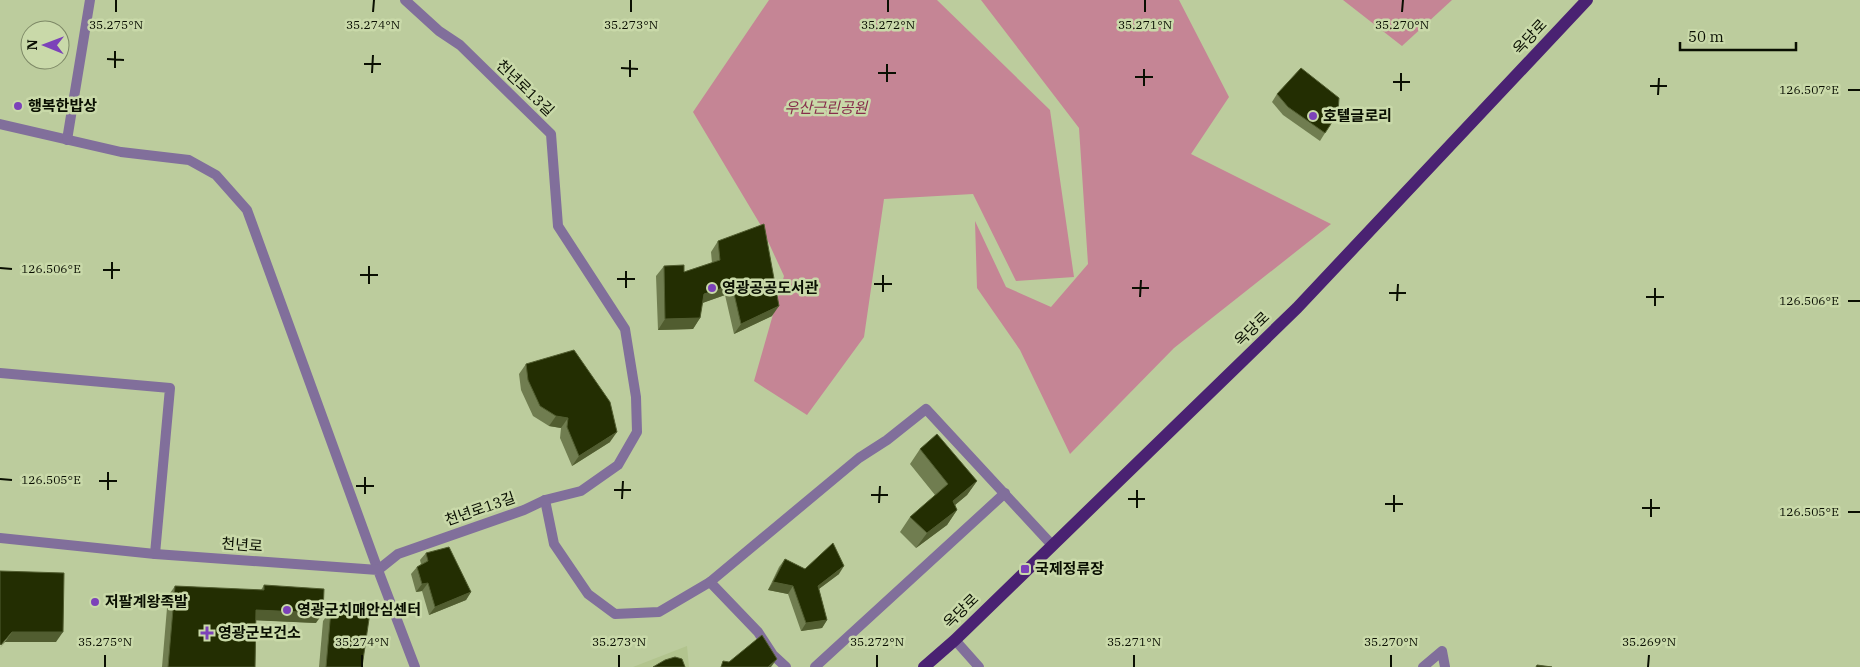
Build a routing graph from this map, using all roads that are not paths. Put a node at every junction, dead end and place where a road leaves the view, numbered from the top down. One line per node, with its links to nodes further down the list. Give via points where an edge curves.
1 (90, 0): 5 (street)
2 (405, 0): 8 (street, 천년로13길, via 460,45 551,134 558,226 625,329 636,397 637,432 618,465 600,479 581,491)
3 (1587, 0): 10 (main road, 옥당로, via 1297,308)
4 (0, 124): 5 (street)
5 (67, 140): 12 (street, via 121,152 189,160 216,175 247,210)
6 (0, 373): 11 (street, via 170,388)
7 (1005, 493): 10 (street); 13 (street, via 926,408 859,458); 17 (street)
8 (545, 500): 12 (street, 천년로13길, via 398,554); 13 (street, via 554,544 588,594 615,614 659,612)
9 (0, 538): 11 (street, 천년로)
10 (1052, 545): 14 (main road, 옥당로)
11 (155, 554): 12 (street, 천년로)
12 (378, 570): 15 (street)
13 (710, 582): 16 (street)
14 (955, 640): 18 (main road, 옥당로); 19 (street)
15 (416, 667)
16 (786, 667)
17 (815, 667)
18 (924, 667)
19 (979, 667)
20 (1423, 667): 21 (street, via 1442,651)
21 (1445, 667)

